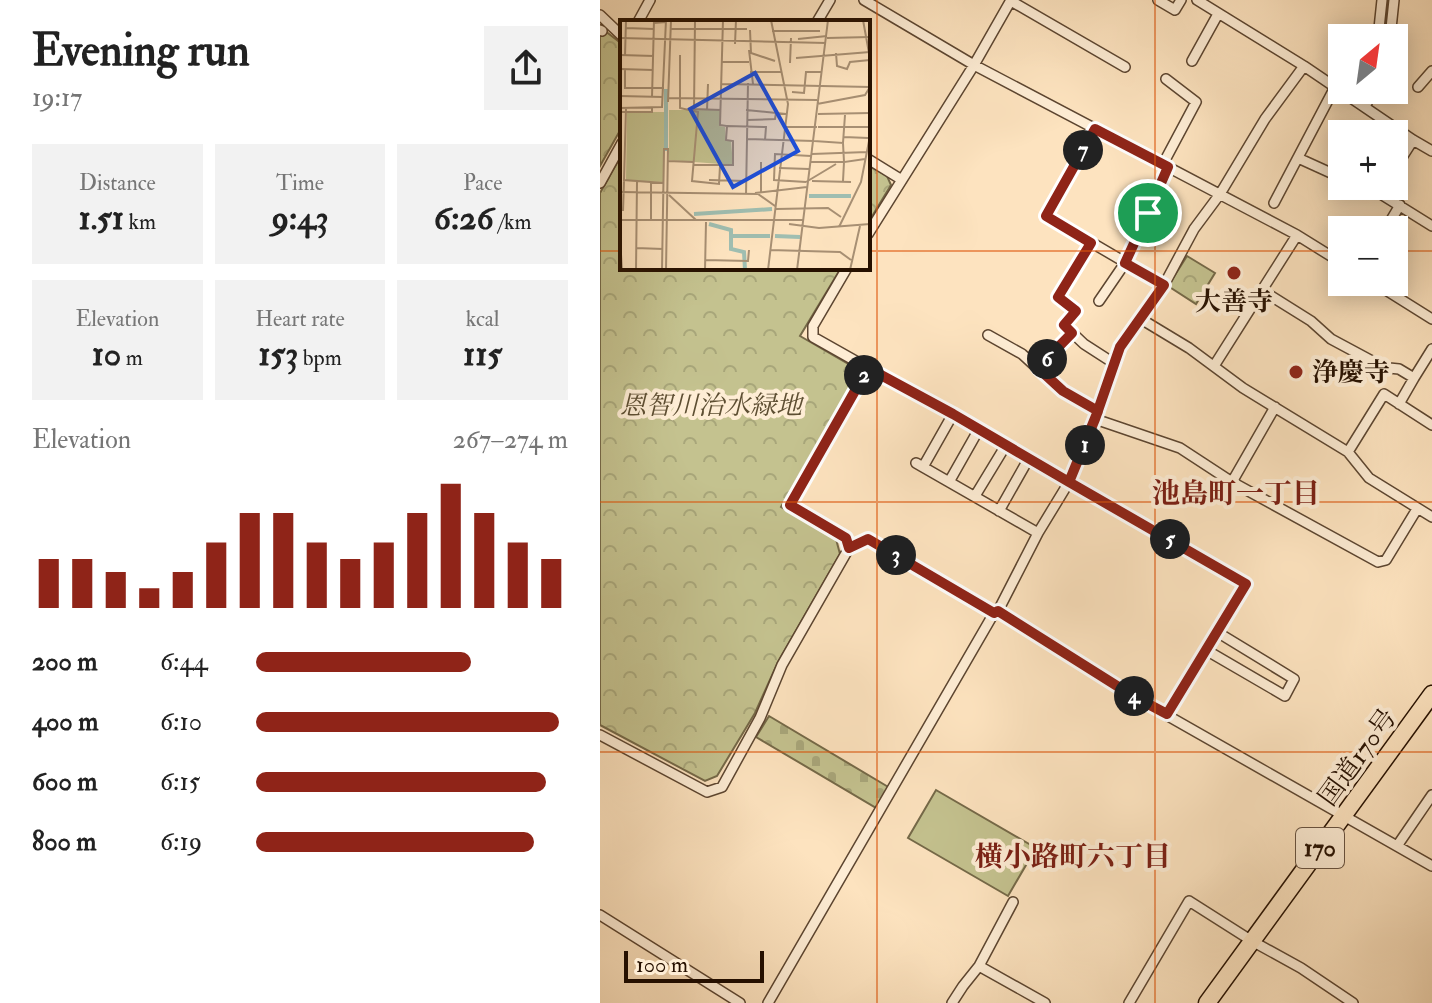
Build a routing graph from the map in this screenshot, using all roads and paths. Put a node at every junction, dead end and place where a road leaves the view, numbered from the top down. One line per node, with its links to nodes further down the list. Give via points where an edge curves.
1 (650, 0): 12 (street)
2 (830, 0): 13 (street)
3 (864, 0): 18 (street)
4 (1158, 0): 5 (street, via 1175,10)
5 (1181, 0)
6 (1197, 0): 10 (street)
7 (1382, 0): 14 (street)
8 (1394, 0): 15 (street)
9 (1011, 1): 18 (street); 20 (street)
10 (1218, 14): 17 (street); 19 (street)
11 (600, 15): 16 (street)
12 (639, 20)
13 (818, 20)
14 (1379, 24)
15 (1391, 24)
16 (620, 34)
17 (1192, 61)
18 (974, 65): 27 (street); 36 (street)
19 (1304, 66): 23 (street); 38 (street)
20 (1125, 67)
21 (1432, 71): 24 (street)
22 (1166, 79): 34 (street, via 1196,102)
23 (1328, 82)
24 (1418, 87)
25 (1328, 100): 32 (street)
26 (1362, 104): 28 (street)
27 (1095, 129): 34 (street); 46 (street, via 1046,216)
28 (1413, 140): 30 (street); 31 (street)
29 (620, 147): 37 (street)
30 (1408, 148)
31 (1432, 151)
32 (1298, 158): 35 (street); 40 (street)
33 (870, 160): 36 (street)
34 (1166, 166): 38 (street); 48 (street)
35 (1328, 172)
36 (902, 180): 44 (street)
37 (600, 183)
38 (1220, 194): 45 (street); 50 (street)
39 (1394, 200): 41 (street)
40 (1274, 203)
41 (1400, 205): 42 (street); 43 (street)
42 (1393, 216)
43 (1432, 226)
44 (870, 231)
45 (1297, 235): 47 (street); 51 (street)
46 (1091, 243): 48 (street); 56 (street, via 1058,297 1076,311 1064,325)
47 (1328, 254)
48 (1125, 263): 50 (street); 53 (street)
49 (846, 270): 61 (street, via 813,326 813,337)
50 (1164, 285): 54 (street)
51 (1263, 291): 60 (street); 63 (street, via 1331,339)
52 (1395, 296): 55 (street)
53 (1099, 301)
54 (1141, 319): 59 (street, via 1120,347); 60 (street)
55 (1432, 319)
56 (1072, 333): 59 (street); 62 (street)
57 (988, 335): 62 (street)
58 (1432, 349): 63 (street)
59 (1115, 364): 67 (street)
60 (1214, 366): 65 (street)
61 (868, 368): 66 (street); 81 (street, via 790,505 846,538)
62 (1038, 368): 67 (street)
63 (1414, 378): 64 (street)
64 (1399, 404): 68 (street); 71 (street, via 1384,394)
65 (1275, 407): 71 (street); 75 (street)
66 (953, 414): 69 (street); 73 (street, via 920,465)
67 (1097, 415): 74 (street); 75 (street, via 1180,448)
68 (1432, 425)
69 (979, 429): 70 (street); 73 (street)
70 (1006, 445): 72 (street); 76 (street)
71 (1348, 452): 77 (street, via 1369,478)
72 (1029, 458): 74 (street); 78 (street)
73 (949, 482): 76 (street)
74 (1069, 482): 80 (street); 83 (street, via 1246,584)
75 (1232, 482): 77 (street, via 1378,562 1386,560)
76 (975, 496): 78 (street)
77 (1417, 509): 79 (street)
78 (999, 511): 80 (street)
79 (1432, 517)
80 (1038, 533): 82 (street)
81 (849, 548): 82 (street, via 868,539); 87 (street, via 782,665 722,787 707,792)
82 (996, 612): 86 (street); 97 (street)
83 (1217, 632): 84 (street); 84 (street, via 1294,679 1285,696)
84 (1206, 650): 86 (street)
85 (1432, 694): 89 (highway, 国道170号 / 170)
86 (1167, 714): 89 (street)
87 (600, 735)
88 (1432, 795): 90 (street)
89 (1344, 816): 90 (street); 94 (highway, 国道170号 / 170)
90 (1397, 846): 91 (street)
91 (1432, 866)
92 (1013, 902): 95 (street)
93 (600, 915): 96 (street)
94 (1252, 941): 100 (street, via 1189,901); 101 (highway, 国道170号 / 170); 102 (street)
95 (979, 966): 98 (street); 99 (street)
96 (740, 1003)
97 (768, 1003)
98 (952, 1003)
99 (1045, 1003)
100 (1129, 1003)
101 (1207, 1003)
102 (1353, 1003)

